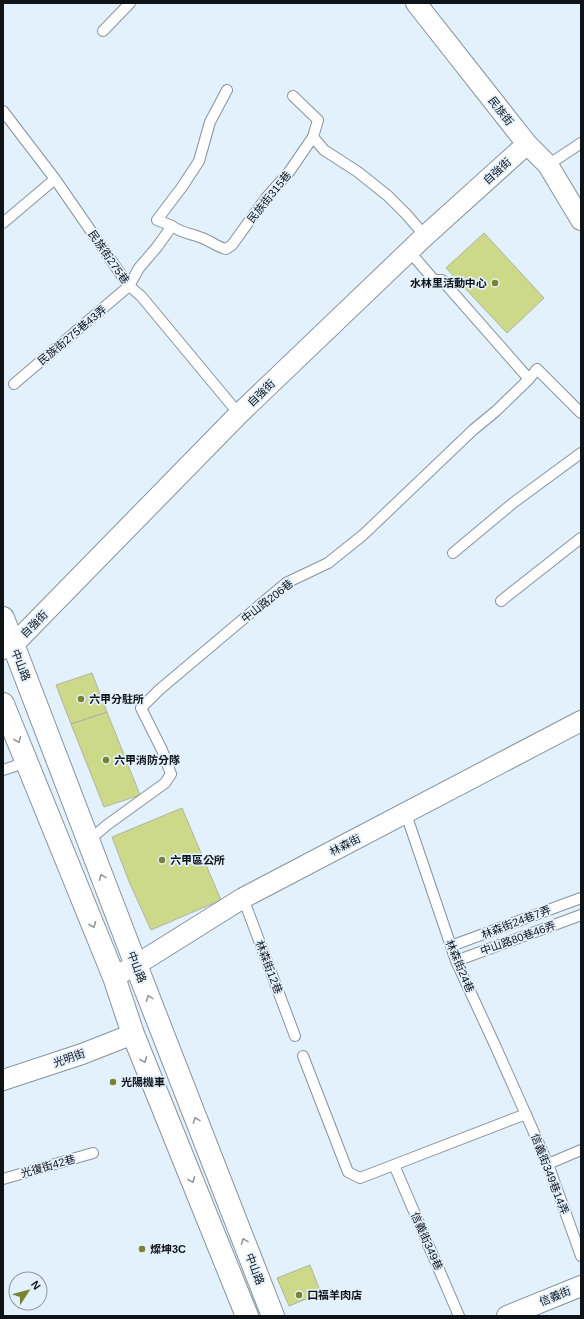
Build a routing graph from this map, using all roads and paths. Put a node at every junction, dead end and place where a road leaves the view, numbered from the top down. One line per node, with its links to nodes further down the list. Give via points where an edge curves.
1 (130, 3): 3 (lane)
2 (416, 3): 8 (street, 民族街)
3 (103, 31)
4 (227, 90): 14 (lane, 民族街315巷, via 210,122 199,161 157,220)
5 (293, 96): 7 (lane, 民族街315巷, via 318,120)
6 (3, 111): 11 (lane, 民族街275巷)
7 (314, 137): 14 (lane, 民族街315巷, via 232,245 226,249 204,238 180,232); 15 (lane, via 324,150 388,196)
8 (527, 144): 10 (street, 民族街); 15 (street, 自強街)
9 (581, 144): 10 (lane)
10 (548, 164): 12 (street, 民族街)
11 (55, 179): 13 (lane); 17 (lane, 民族街275巷)
12 (581, 220)
13 (3, 223)
14 (172, 226): 17 (lane, via 139,268)
15 (425, 236): 16 (street, 自強街)
16 (409, 251): 18 (lane, via 434,280 442,280); 21 (street, 自強街)
17 (129, 286): 19 (lane, 民族街275巷43弄); 21 (lane, 民族街275巷, via 141,296)
18 (529, 379): 20 (lane, via 537,369); 33 (lane, 中山路206巷, via 363,536 328,563 286,583 141,708 171,774 164,783)
19 (14, 384)
20 (581, 413)
21 (239, 414): 27 (street, 自強街)
22 (581, 453): 24 (lane, via 513,503)
23 (581, 538): 25 (lane)
24 (453, 553)
25 (501, 601)
26 (3, 618): 27 (main road, 中山路)
27 (8, 646): 33 (main road, 中山路)
28 (3, 704): 30 (main road, one-way to 30)
29 (581, 721): 32 (street, 林森街)
30 (27, 762): 31 (lane); 40 (main road, one-way to 40)
31 (3, 770)
32 (406, 814): 34 (street, 林森街); 37 (lane, 林森街24巷)
33 (88, 842): 39 (main road, 中山路, one-way to 33)
34 (243, 898): 39 (street, 林森街); 42 (lane, 林森街12巷)
35 (581, 898): 37 (lane, 林森街24巷7弄)
36 (581, 915): 38 (lane, 中山路80巷46弄)
37 (451, 946): 38 (lane, 林森街24巷)
38 (456, 961): 45 (lane, 林森街24巷)
39 (136, 965): 40 (street, 林森街); 54 (main road, 中山路, one-way to 39)
40 (114, 977): 41 (main road)
41 (133, 1034): 44 (street, 光明街); 53 (main road, one-way to 53)
42 (295, 1036)
43 (303, 1056): 49 (lane, via 348,1172 360,1178)
44 (3, 1080)
45 (526, 1114): 48 (lane, 信義街349巷14弄); 49 (lane)
46 (581, 1150): 48 (lane)
47 (93, 1153): 50 (lane, 光復街42巷)
48 (548, 1164): 51 (lane, 信義街349巷14弄)
49 (394, 1166): 55 (lane, 信義街349巷)
50 (3, 1179)
51 (581, 1256)
52 (581, 1286): 56 (street, 信義街)
53 (247, 1316)
54 (273, 1316)
55 (460, 1316)
56 (506, 1316)

